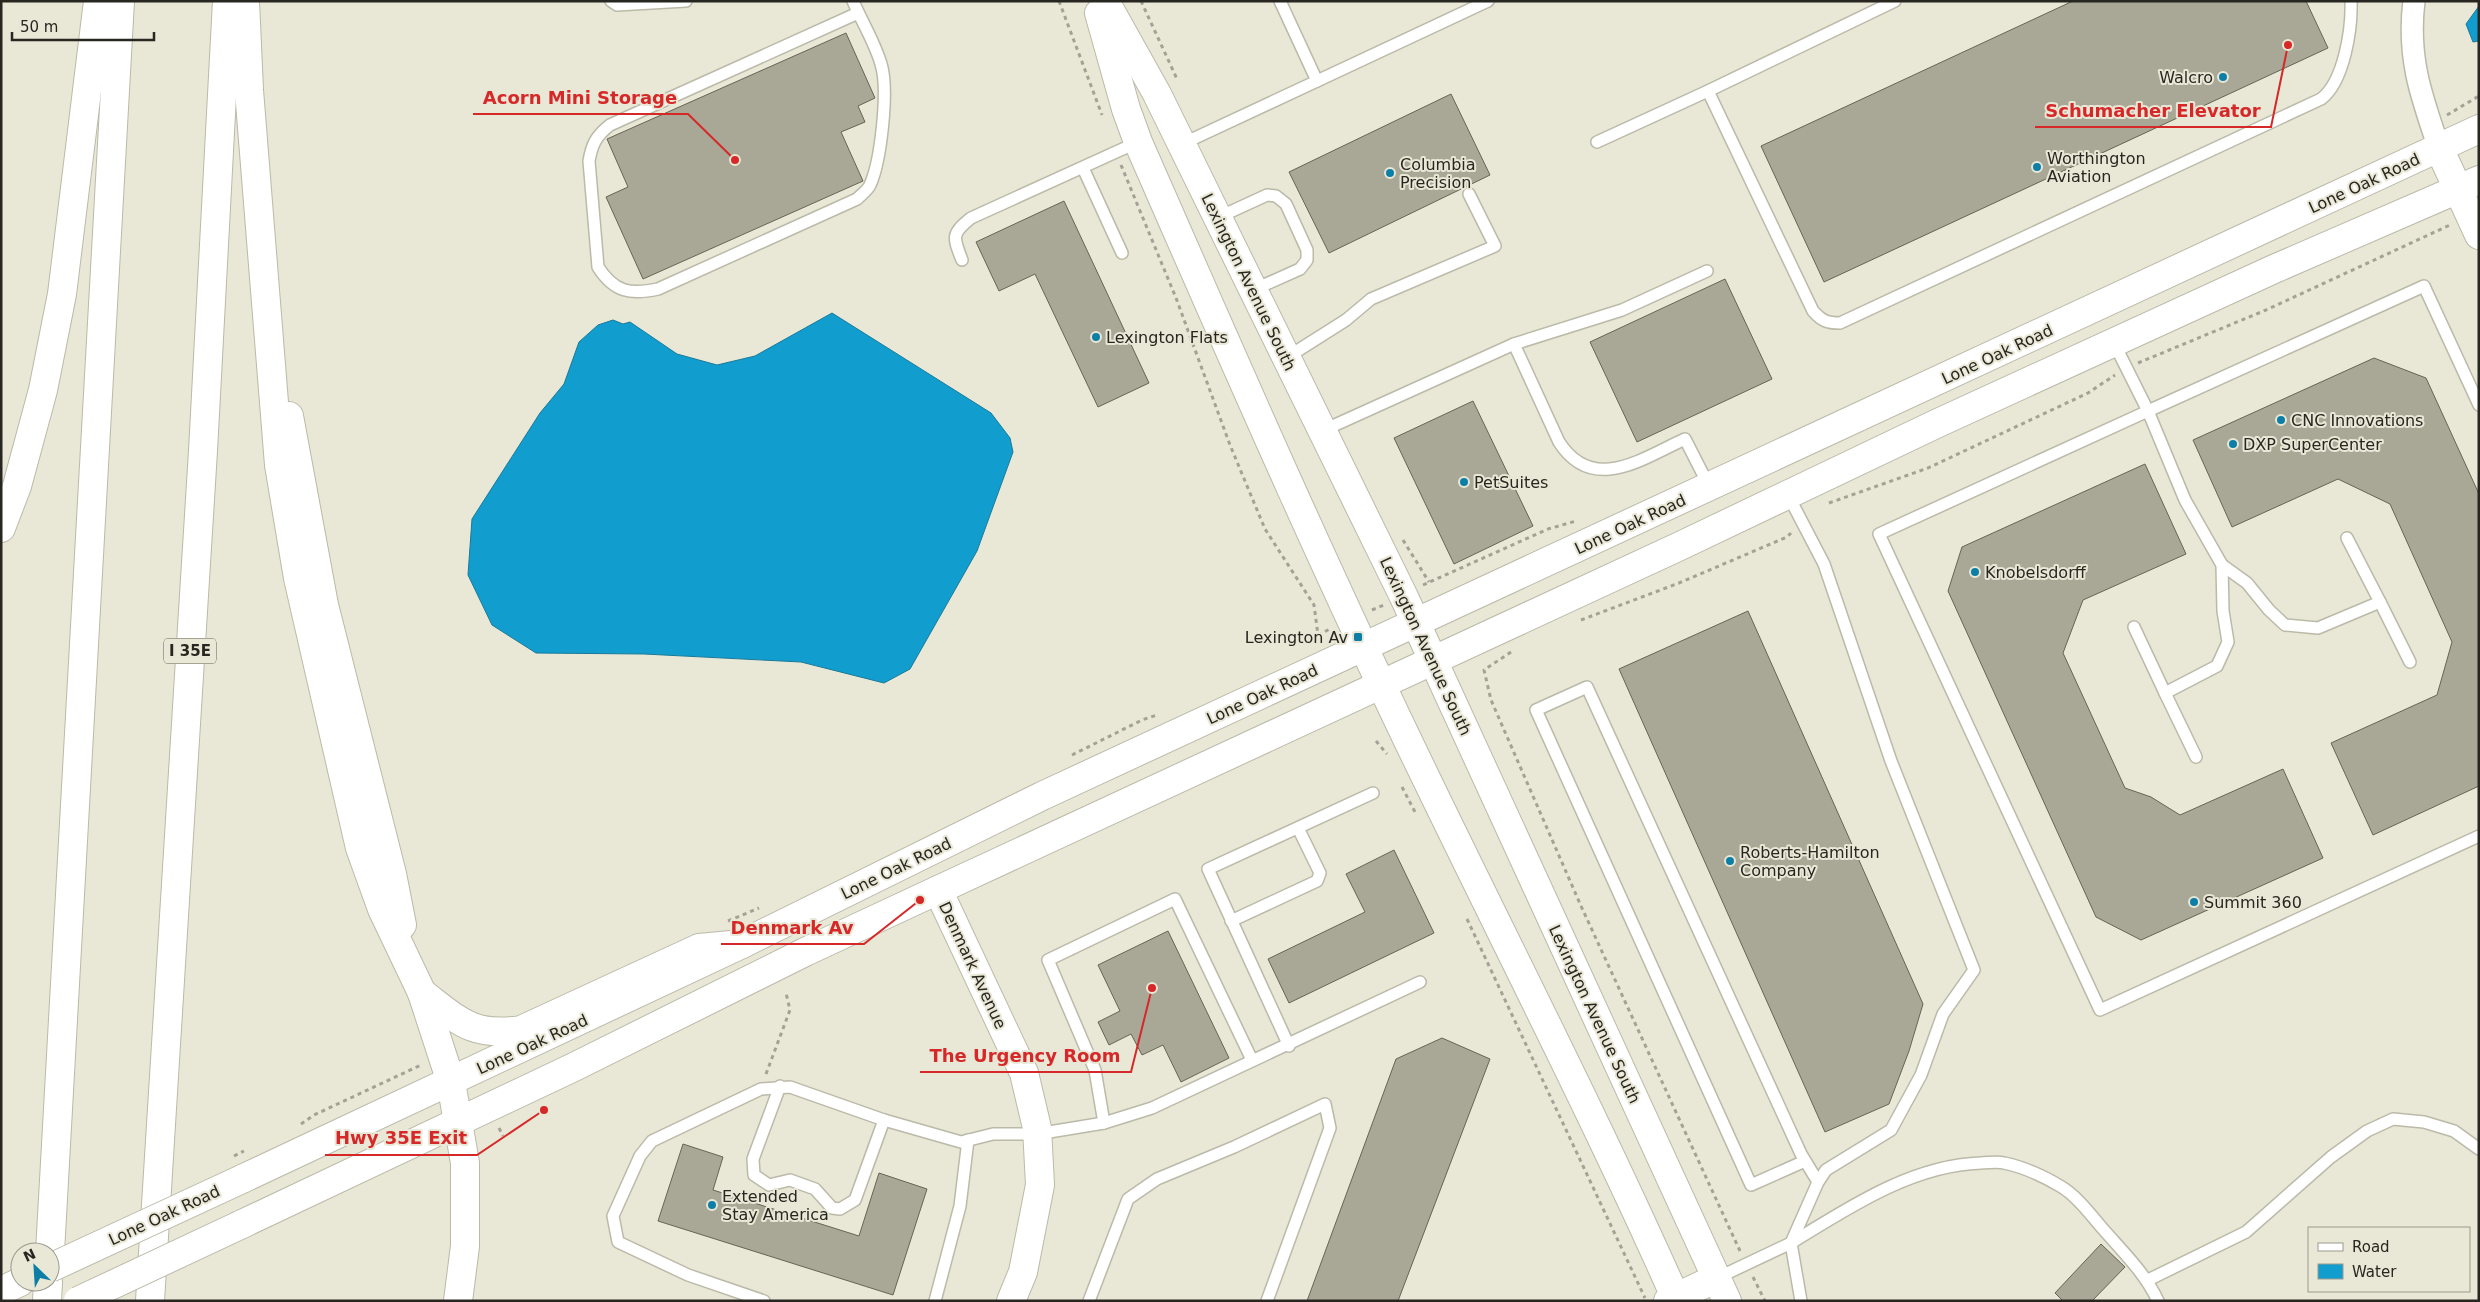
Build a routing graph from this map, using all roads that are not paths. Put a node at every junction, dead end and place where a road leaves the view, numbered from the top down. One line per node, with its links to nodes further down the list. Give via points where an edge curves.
1 (98, 1): 40 (main road, via 62,294 38,409 17,486)
2 (120, 1): 72 (main road)
3 (227, 1): 79 (main road, I 35E, via 204,442)
4 (245, 1): 59 (main road, via 279,465 300,588 360,848 382,910)
5 (611, 1): 6 (lane, via 617,5)
6 (686, 1)
7 (853, 1): 15 (lane)
8 (1096, 1): 21 (main road, via 1126,109)
9 (1105, 1): 20 (main road, Lexington Avenue South)
10 (1280, 1): 16 (lane)
11 (1488, 1): 16 (lane)
12 (1895, 1): 17 (lane)
13 (2351, 1): 17 (lane, via 2350,31 2344,54 2332,86 2320,99 1840,323 1829,323 1813,311)
14 (2414, 1): 22 (street, via 2411,23 2417,84)
15 (858, 12): 15 (lane, via 610,125 598,134 589,161 598,267 605,278 616,288 629,291 658,289 857,199 869,187 875,171 886,94 885,78)
16 (1317, 81): 20 (lane)
17 (1708, 91): 19 (lane)
18 (2479, 129): 22 (main road, Lone Oak Road)
19 (1597, 142)
20 (1182, 144): 26 (main road, Lexington Avenue South)
21 (1127, 147): 23 (lane); 46 (main road)
22 (2439, 148): 24 (main road); 38 (main road, Lone Oak Road)
23 (1083, 168): 28 (lane); 29 (lane, via 971,218 958,229 954,239)
24 (2468, 185): 27 (main road); 32 (main road)
25 (1469, 194): 34 (lane, via 1495,246 1371,300)
26 (1217, 218): 31 (main road, Lexington Avenue South); 31 (lane, via 1267,195 1276,196 1286,204 1307,250 1307,260 1300,269)
27 (2474, 224)
28 (1122, 253)
29 (962, 260)
30 (1706, 271): 33 (lane, via 1622,310)
31 (1253, 290): 34 (main road, Lexington Avenue South)
32 (2114, 343): 36 (lane); 39 (main road)
33 (1514, 344): 37 (lane); 38 (lane, via 1567,455 1594,470 1622,468 1685,439)
34 (1286, 358): 37 (main road, Lexington Avenue South)
35 (2479, 405): 36 (lane, via 2424,286)
36 (2148, 411): 42 (lane, via 2185,500); 54 (lane, via 1878,534 2100,1010)
37 (1324, 430): 44 (main road, Lexington Avenue South)
38 (1709, 487): 44 (main road, Lone Oak Road)
39 (1788, 495): 47 (main road); 71 (lane, via 1824,564 1891,761 1974,970 1943,1014 1921,1075 1891,1130 1826,1170)
40 (1, 528)
41 (2347, 538): 43 (lane)
42 (2222, 565): 43 (lane, via 2247,583 2285,625 2318,628); 50 (lane, via 2223,611 2228,642 2218,666)
43 (2380, 602): 48 (lane)
44 (1416, 623): 46 (main road, Lone Oak Road); 47 (main road, Lexington Avenue South)
45 (2134, 627): 50 (lane)
46 (1364, 647): 49 (main road); 57 (main road, Lone Oak Road, via 1042,796)
47 (1433, 660): 49 (main road); 76 (main road, Lexington Avenue South)
48 (2410, 662)
49 (1381, 684): 55 (main road); 77 (main road, via 1576,1083)
50 (2165, 692): 51 (lane)
51 (2196, 757)
52 (1373, 793): 53 (lane)
53 (1298, 828): 56 (lane, via 1320,874 1317,881); 56 (lane, via 1208,869)
54 (2479, 836)
55 (938, 890): 65 (main road); 67 (main road, Denmark Avenue, via 1024,1073)
56 (1232, 921): 60 (lane)
57 (742, 944): 59 (main road, via 699,948 521,1030 503,1033 472,1028); 62 (main road, Lone Oak Road)
58 (1420, 982): 60 (lane)
59 (417, 983): 62 (main road)
60 (1289, 1046): 61 (lane)
61 (1252, 1060): 66 (lane, via 1152,1108); 66 (lane, via 1175,899 1048,960 1095,1070)
62 (451, 1082): 65 (main road); 74 (main road, Lone Oak Road, bridge)
63 (780, 1086): 64 (lane); 64 (lane, via 753,1159 754,1175 769,1185 790,1180 815,1189 832,1208 840,1210 855,1200); 81 (lane, via 761,1089 652,1141 640,1156 613,1216 618,1242 688,1275)
64 (884, 1120): 68 (lane, via 961,1142)
65 (459, 1122): 78 (main road, bridge); 80 (main road, via 465,1154 466,1192 465,1246)
66 (1104, 1123): 67 (lane)
67 (1037, 1134): 68 (lane, via 993,1134); 83 (main road, Denmark Avenue, via 1040,1186 1023,1272)
68 (968, 1140): 82 (lane, via 960,1206)
69 (2479, 1149): 75 (lane, via 2454,1131 2424,1122 2393,1119 2368,1131 2331,1156 2246,1232)
70 (1805, 1161): 70 (lane, via 1587,687 1536,710 1751,1185); 71 (lane)
71 (1818, 1182): 73 (lane)
72 (51, 1242)
73 (1791, 1243): 75 (lane, via 1838,1214 1937,1169 1964,1163 2002,1162 2031,1171 2062,1187); 76 (lane, via 1746,1264); 86 (lane)
74 (60, 1263)
75 (2148, 1280): 87 (lane)
76 (1722, 1289): 77 (main road)
77 (1674, 1300)
78 (78, 1301)
79 (150, 1301)
80 (458, 1301)
81 (764, 1301)
82 (935, 1301)
83 (1011, 1301)
84 (1089, 1301): 85 (lane, via 1128,1199 1156,1179 1325,1104 1330,1128)
85 (1267, 1301)
86 (1801, 1301)
87 (2158, 1301)

